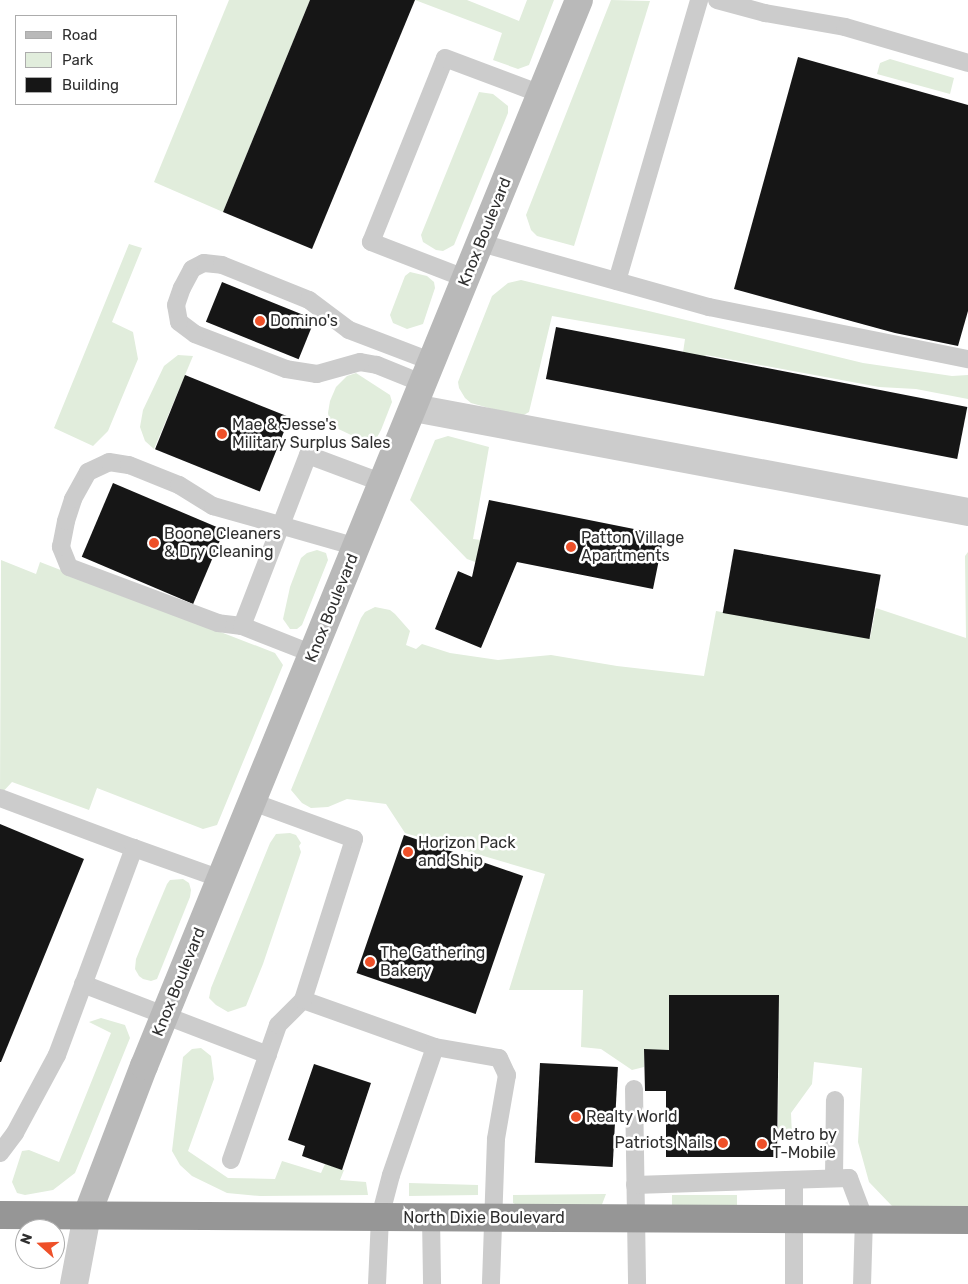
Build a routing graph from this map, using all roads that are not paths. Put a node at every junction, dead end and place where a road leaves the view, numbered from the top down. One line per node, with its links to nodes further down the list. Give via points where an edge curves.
1 (579, 0): 5 (main road, Knox Boulevard)
2 (699, 0): 8 (lane)
3 (719, 0): 4 (lane, via 765,13 845,27)
4 (968, 63)
5 (541, 94): 6 (main road, Knox Boulevard); 7 (lane, via 444,58 371,242)
6 (481, 243): 7 (main road, Knox Boulevard); 8 (lane)
7 (467, 279): 10 (main road, Knox Boulevard)
8 (617, 281): 9 (lane, via 708,307)
9 (968, 359)
10 (424, 385): 10 (lane, via 309,300 222,265 204,263 192,269 182,288 176,305 179,322 195,334 286,369 316,374 360,362 377,365); 11 (main road, Knox Boulevard); 12 (street)
11 (383, 483): 13 (lane, via 308,455); 14 (main road, Knox Boulevard)
12 (968, 512)
13 (281, 525): 14 (lane); 15 (lane); 15 (lane, via 213,506 179,485 129,465 109,462 88,472 73,499 60,548 69,566 218,623)
14 (357, 547): 16 (main road, Knox Boulevard)
15 (242, 626): 16 (lane)
16 (313, 654): 18 (main road, Knox Boulevard)
17 (0, 798): 19 (lane)
18 (253, 802): 20 (main road, Knox Boulevard); 22 (lane, via 354,838)
19 (134, 848): 20 (lane); 21 (lane)
20 (221, 880): 23 (main road, Knox Boulevard)
21 (83, 984): 23 (lane); 28 (lane, via 57,1055 15,1133)
22 (303, 1000): 24 (lane); 25 (lane, via 278,1025)
23 (164, 1016): 25 (lane); 34 (main road, Knox Boulevard)
24 (435, 1047): 35 (lane); 37 (lane, via 499,1058 507,1075 496,1139)
25 (268, 1055): 29 (lane)
26 (634, 1089): 32 (lane)
27 (835, 1100): 30 (lane)
28 (0, 1153)
29 (231, 1160)
30 (834, 1178): 31 (lane); 39 (lane, via 849,1178)
31 (794, 1180): 32 (lane); 38 (lane)
32 (635, 1185): 40 (lane)
33 (0, 1216): 34 (highway, North Dixie Boulevard)
34 (87, 1216): 35 (highway, North Dixie Boulevard); 42 (street)
35 (380, 1217): 36 (highway, North Dixie Boulevard); 43 (lane)
36 (431, 1217): 37 (highway, North Dixie Boulevard); 44 (lane)
37 (493, 1218): 40 (highway, North Dixie Boulevard); 45 (lane)
38 (794, 1218): 39 (highway, North Dixie Boulevard); 40 (highway, North Dixie Boulevard); 47 (lane)
39 (864, 1218): 41 (highway, North Dixie Boulevard); 48 (lane)
40 (636, 1219): 46 (lane)
41 (968, 1220)
42 (74, 1284)
43 (377, 1284)
44 (432, 1284)
45 (491, 1284)
46 (637, 1284)
47 (794, 1284)
48 (862, 1284)

